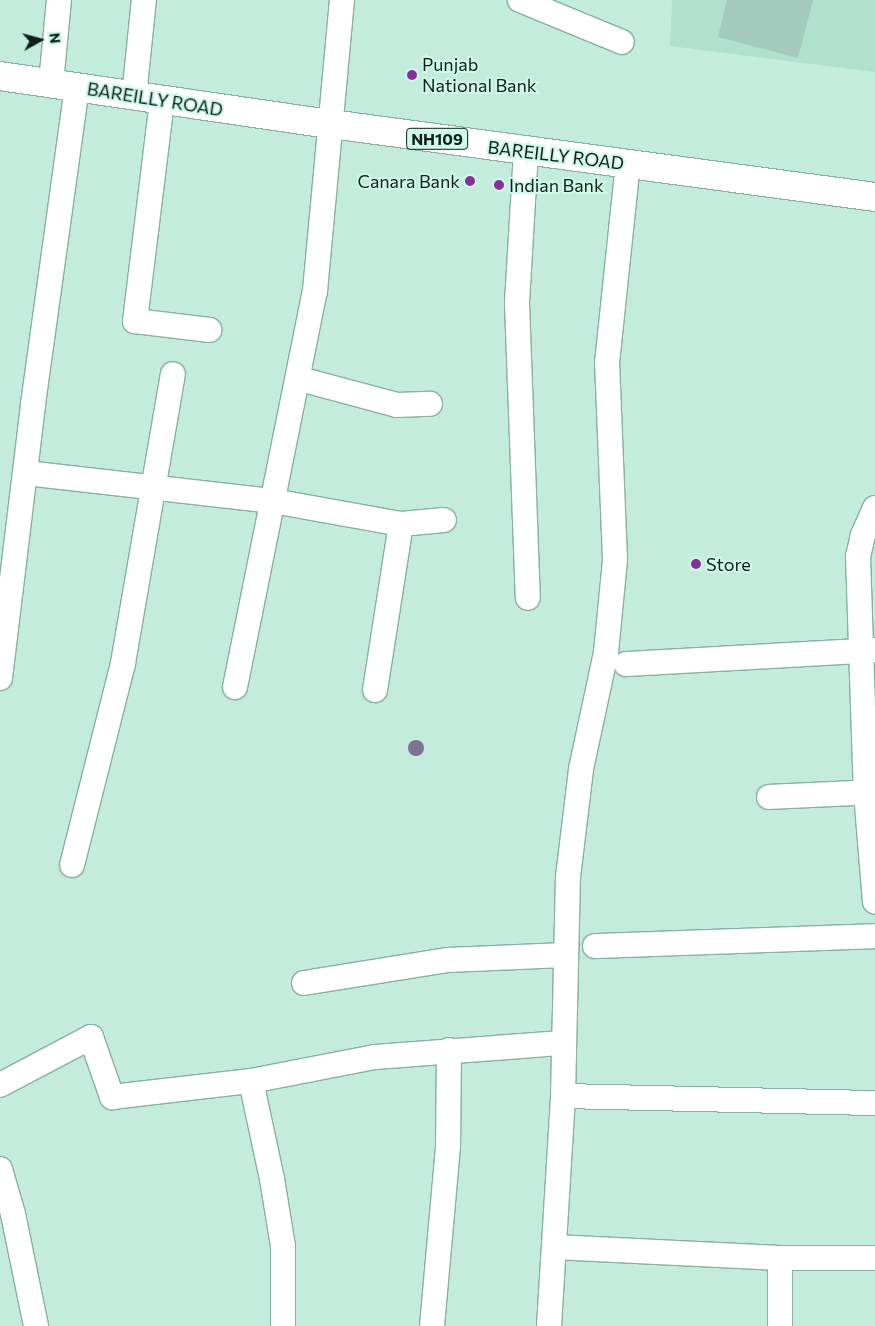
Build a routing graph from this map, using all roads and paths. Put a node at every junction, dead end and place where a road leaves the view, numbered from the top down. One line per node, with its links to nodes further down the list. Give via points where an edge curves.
1 (59, 0): 7 (street)
2 (144, 0): 8 (street)
3 (342, 0): 10 (street)
4 (520, 0): 5 (street)
5 (622, 42)
6 (0, 76): 7 (highway, BAREILLY ROAD / NH109)
7 (64, 85): 8 (highway, BAREILLY ROAD / NH109); 18 (street)
8 (134, 96): 9 (highway, BAREILLY ROAD / NH109)
9 (162, 101): 10 (highway, BAREILLY ROAD / NH109); 14 (street, via 135,321)
10 (330, 124): 11 (highway, BAREILLY ROAD / NH109); 16 (street, via 315,292)
11 (526, 151): 12 (highway, BAREILLY ROAD / NH109); 24 (street, via 517,303)
12 (628, 164): 13 (highway, BAREILLY ROAD / NH109); 36 (street, via 607,363 616,560 606,652 581,769 568,877)
13 (875, 197)
14 (209, 330)
15 (173, 374): 19 (street)
16 (300, 379): 17 (street, via 396,405); 20 (street)
17 (430, 404)
18 (26, 473): 19 (street); 27 (street)
19 (154, 488): 20 (street); 32 (street, via 123,662)
20 (273, 502): 23 (street); 28 (street)
21 (875, 508): 25 (street, via 858,556)
22 (444, 520): 23 (street)
23 (401, 524): 29 (street)
24 (528, 598)
25 (867, 650): 26 (street); 30 (street)
26 (626, 664)
27 (0, 678)
28 (235, 687)
29 (375, 690)
30 (871, 792): 31 (street); 33 (street)
31 (769, 797)
32 (72, 865)
33 (875, 902)
34 (875, 936): 35 (street)
35 (595, 946)
36 (565, 955): 37 (street, via 448,960); 38 (street)
37 (304, 983)
38 (562, 1043): 39 (street); 42 (street)
39 (448, 1050): 40 (street, via 375,1058); 50 (street, via 448,1146)
40 (251, 1081): 41 (street, via 112,1097 91,1036); 49 (street, via 283,1246)
41 (0, 1085)
42 (563, 1096): 43 (street); 45 (street)
43 (875, 1103)
44 (0, 1168): 48 (street, via 14,1214)
45 (554, 1247): 46 (street); 51 (street)
46 (780, 1258): 47 (street); 52 (street)
47 (875, 1258)
48 (36, 1326)
49 (284, 1326)
50 (432, 1326)
51 (549, 1326)
52 (780, 1326)

